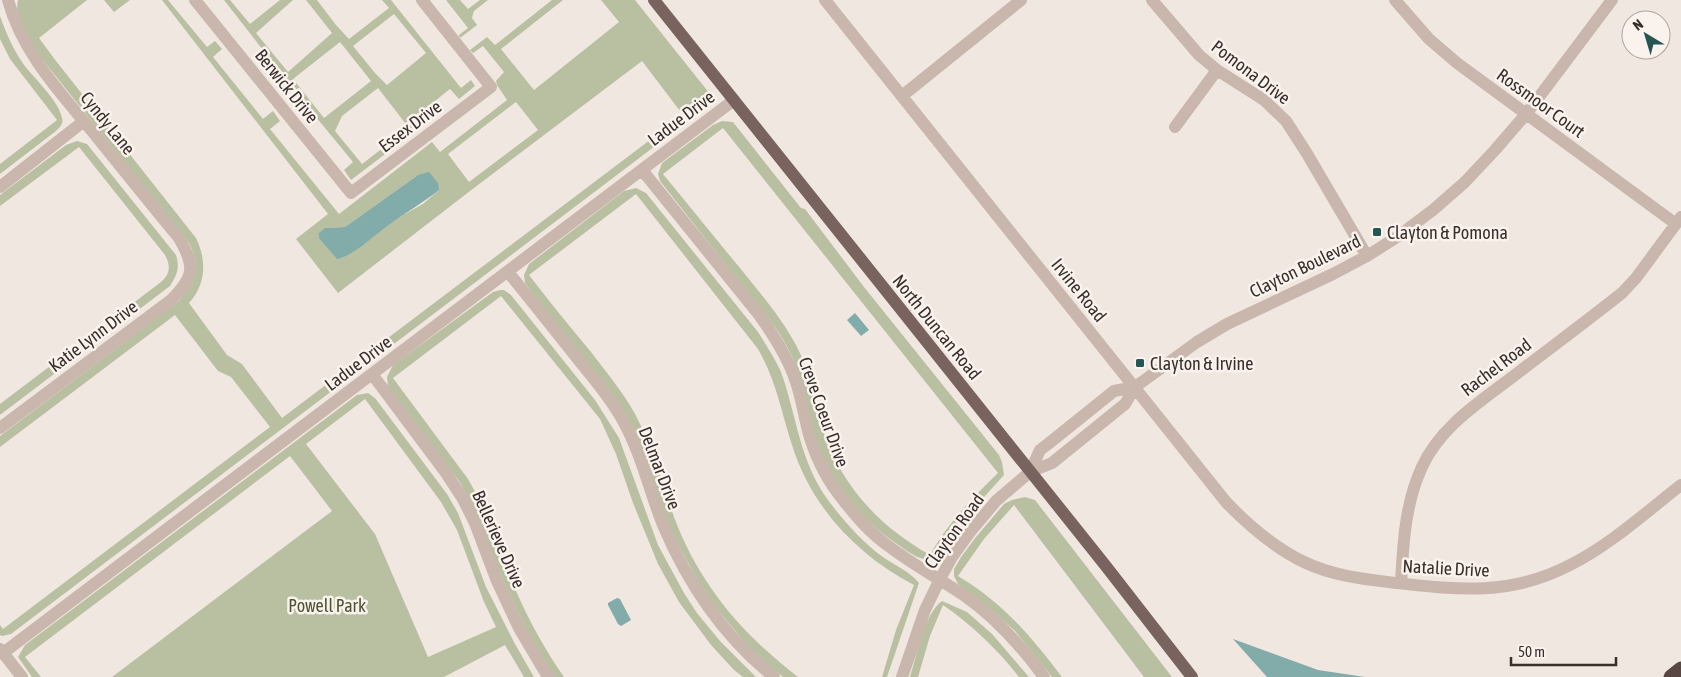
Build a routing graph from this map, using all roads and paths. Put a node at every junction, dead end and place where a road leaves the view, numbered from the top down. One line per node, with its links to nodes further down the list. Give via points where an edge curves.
1 (8, 0): 14 (street, Cyndy Lane, via 27,46)
2 (195, 0): 18 (street, Berwick Drive)
3 (422, 0): 18 (street, Essex Drive, via 491,86)
4 (654, 0): 12 (main road, North Duncan Road)
5 (825, 0): 11 (street, Irvine Road)
6 (1021, 0): 11 (street)
7 (1152, 0): 10 (street, Pomona Drive, via 1194,49)
8 (1395, 0): 13 (street, Rossmoor Court, via 1429,39)
9 (1612, 0): 13 (street, Clayton Boulevard)
10 (1217, 70): 15 (street); 20 (street, Pomona Drive, via 1264,100 1286,121)
11 (902, 96): 24 (street, Irvine Road)
12 (734, 100): 16 (street, Ladue Drive); 26 (main road, North Duncan Road)
13 (1526, 113): 19 (street, Rossmoor Court); 20 (street, Clayton Boulevard, via 1465,182 1426,216)
14 (84, 121): 17 (street); 21 (street, Cyndy Lane, via 179,238)
15 (1175, 126)
16 (642, 170): 22 (street, Ladue Drive); 29 (street, Creve Coeur Drive, via 776,338 796,380 816,454 842,498 877,537)
17 (0, 186)
18 (351, 193)
19 (1678, 220): 30 (street, Rachel Road, via 1622,293 1459,418 1433,447 1422,467 1410,503)
20 (1367, 256): 24 (street, Clayton Boulevard, via 1227,324 1174,357)
21 (191, 262): 25 (street, Katie Lynn Drive, via 188,280 170,300)
22 (508, 272): 23 (street, Ladue Drive); 35 (street, Delmar Drive, via 607,395 623,420 663,525 696,590 737,644)
23 (372, 374): 31 (street, Ladue Drive); 34 (street, Bellerieve Drive, via 463,498 519,628)
24 (1135, 387): 26 (street, Clayton Boulevard, via 1114,391 1040,450); 28 (street, Irvine Road, via 1240,517 1266,540 1290,555)
25 (0, 428)
26 (1030, 472): 29 (street, Clayton Road, via 996,501 975,526); 38 (main road, North Duncan Road)
27 (1681, 485): 30 (street, Natalie Drive, via 1598,549 1551,574 1523,583 1469,590)
28 (1331, 572): 30 (street, Natalie Drive, via 1353,578)
29 (939, 581): 36 (street, Clayton Road, via 925,610); 37 (street, Creve Coeur Drive, via 983,610)
30 (1401, 583)
31 (2, 651): 33 (street)
32 (1681, 669): 39 (highway)
33 (22, 677)
34 (548, 677)
35 (774, 677)
36 (902, 677)
37 (1044, 677)
38 (1192, 677)
39 (1671, 677)

